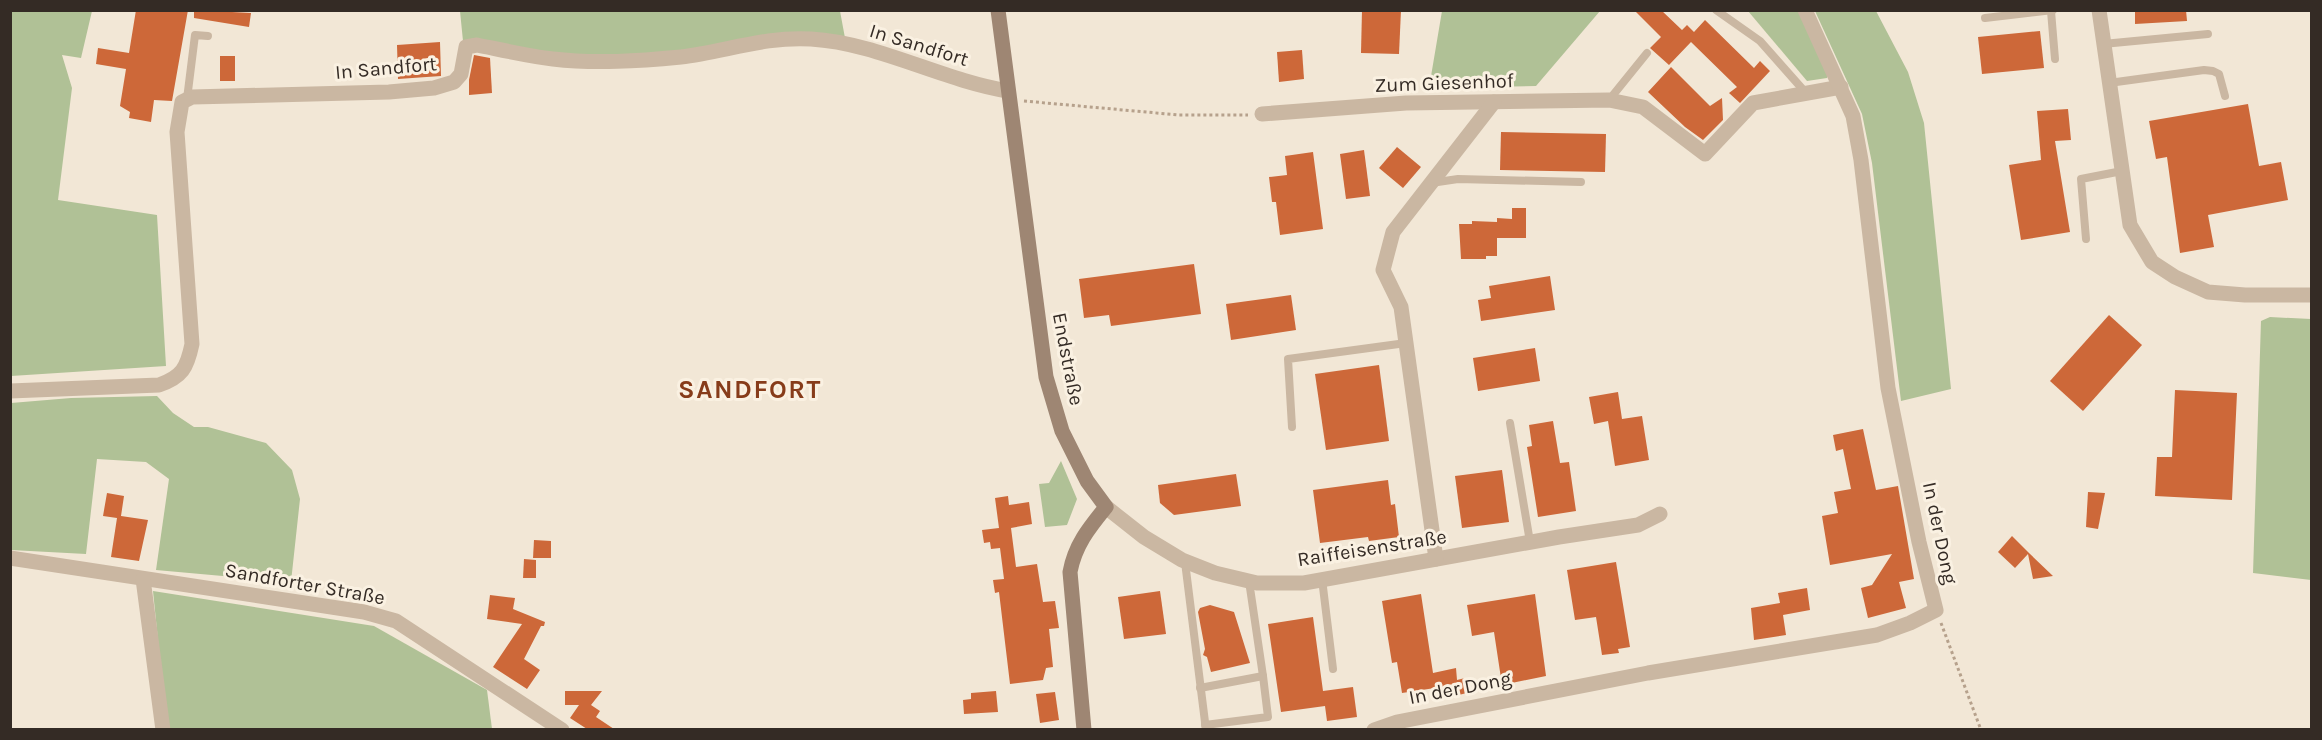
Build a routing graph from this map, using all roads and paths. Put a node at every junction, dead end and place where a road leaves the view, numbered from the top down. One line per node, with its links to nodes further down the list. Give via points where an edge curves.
1 (998, 10): 15 (street, Endstraße)
2 (1716, 10): 14 (lane, via 1760,41)
3 (1804, 10): 13 (street, In der Dong)
4 (2098, 10): 9 (street)
5 (2052, 11): 6 (lane); 11 (lane)
6 (1985, 18)
7 (2208, 34): 9 (lane)
8 (208, 36): 17 (lane, via 195,35)
9 (2103, 44): 12 (street)
10 (1647, 53): 18 (lane)
11 (2055, 59)
12 (2109, 83): 16 (lane, via 2213,71 2219,74); 21 (street)
13 (1841, 87): 14 (street, Zum Giesenhof); 39 (street, In der Dong, via 1855,127 1888,388)
14 (1806, 93): 18 (street, Zum Giesenhof, via 1753,103 1705,154 1643,107)
15 (1009, 96): 17 (street, In Sandfort, via 838,42 781,39 682,57 591,61 554,59 477,45 466,47 461,74 454,82 434,88); 20 (path, via 1179,115); 30 (street, Endstraße, via 1046,377 1062,431 1087,481)
16 (2225, 96)
17 (187, 100): 27 (street, via 182,102 177,132 192,344 188,363 175,380 159,385)
18 (1609, 100): 19 (street, Zum Giesenhof)
19 (1494, 102): 20 (street, Zum Giesenhof, via 1406,103); 23 (street)
20 (1262, 114)
21 (2122, 171): 24 (lane, via 2081,179); 25 (street, via 2130,225 2152,262 2167,272 2208,292)
22 (1581, 182): 23 (lane, via 1458,179)
23 (1430, 183): 26 (street, via 1393,232 1383,270 1401,307)
24 (2086, 239)
25 (2312, 296)
26 (1406, 343): 29 (lane, via 1288,359); 34 (street)
27 (10, 391)
28 (1510, 423): 32 (lane)
29 (1292, 427)
30 (1106, 507): 35 (street, Raiffeisenstraße); 46 (street, via 1082,536 1070,572)
31 (1660, 514): 32 (street, Raiffeisenstraße, via 1638,525)
32 (1530, 542): 34 (street, Raiffeisenstraße)
33 (10, 558): 36 (street, Sandforter Straße)
34 (1436, 559): 37 (street, Raiffeisenstraße)
35 (1185, 562): 38 (street, Raiffeisenstraße); 42 (lane)
36 (143, 579): 44 (street); 45 (street, Sandforter Straße, via 364,612 396,621)
37 (1323, 579): 38 (street, Raiffeisenstraße, via 1304,583); 40 (lane)
38 (1249, 581): 41 (lane)
39 (1936, 610): 47 (street, In der Dong, via 1877,635 1648,673); 48 (path)
40 (1333, 669)
41 (1263, 676): 42 (lane); 43 (lane, via 1268,717)
42 (1200, 688): 43 (lane)
43 (1205, 727)
44 (163, 729)
45 (562, 729)
46 (1084, 729)
47 (1374, 729)
48 (1981, 729)

